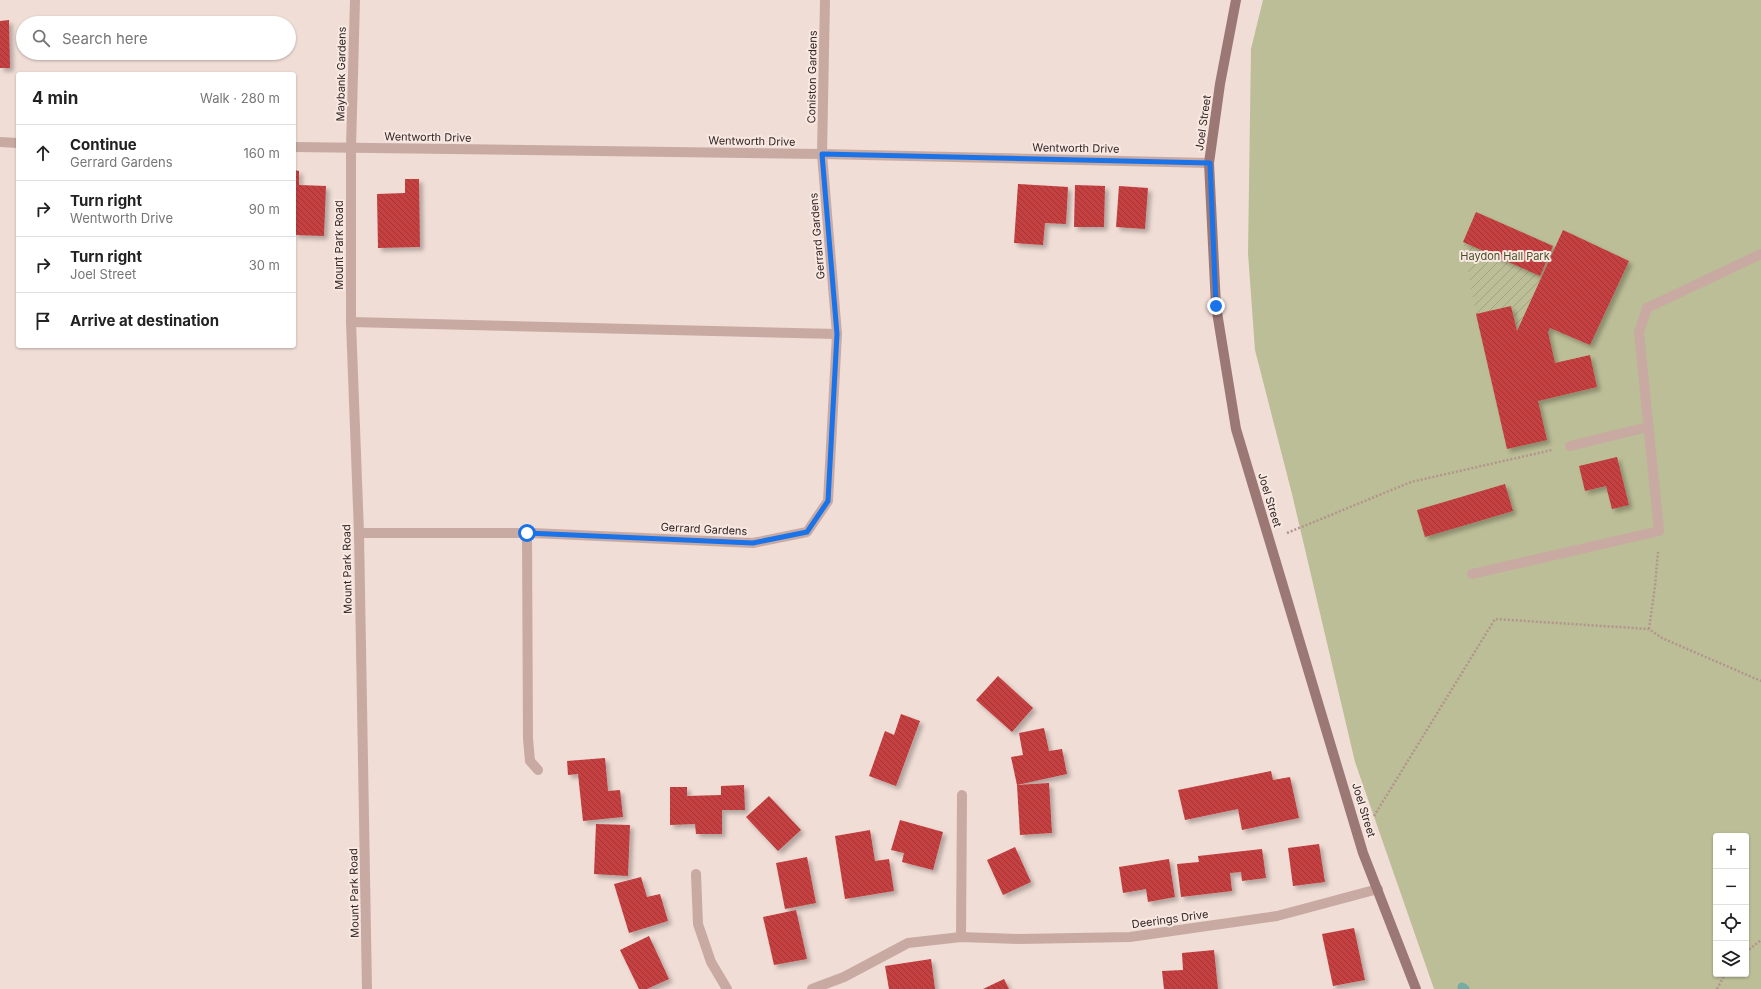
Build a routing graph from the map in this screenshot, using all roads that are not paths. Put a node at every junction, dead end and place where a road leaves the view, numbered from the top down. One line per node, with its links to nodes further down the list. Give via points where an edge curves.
1 (355, 0): 7 (street, Maybank Gardens)
2 (825, 0): 8 (street, Coniston Gardens)
3 (1236, 0): 9 (main road, Joel Street, via 1220,84)
4 (0, 142): 5 (street)
5 (16, 143)
6 (296, 147): 7 (street, Wentworth Drive)
7 (351, 148): 8 (street, Wentworth Drive); 11 (street, Mount Park Road)
8 (822, 154): 9 (street, Wentworth Drive); 12 (street, Gerrard Gardens)
9 (1210, 163): 21 (main road, Joel Street, via 1216,306 1236,429 1360,839)
10 (1761, 254): 13 (street, via 1647,308 1639,332)
11 (351, 322): 12 (street); 15 (street, Mount Park Road)
12 (837, 334): 16 (street, Gerrard Gardens, via 828,501 807,532 753,543)
13 (1648, 427): 14 (street); 17 (street, via 1659,531)
14 (1570, 446)
15 (359, 533): 16 (street, Gerrard Gardens); 23 (street, Mount Park Road)
16 (527, 533): 18 (street, via 528,739 530,762)
17 (1472, 574)
18 (538, 770)
19 (962, 795): 22 (street)
20 (696, 874): 24 (street, via 698,924 711,962)
21 (1378, 889): 22 (street, Deerings Drive, via 1277,916 1130,937 1020,939); 26 (main road, Joel Street)
22 (961, 936): 25 (street, Deerings Drive, via 908,943 844,977)
23 (367, 989)
24 (726, 989)
25 (812, 989)
26 (1416, 989)

